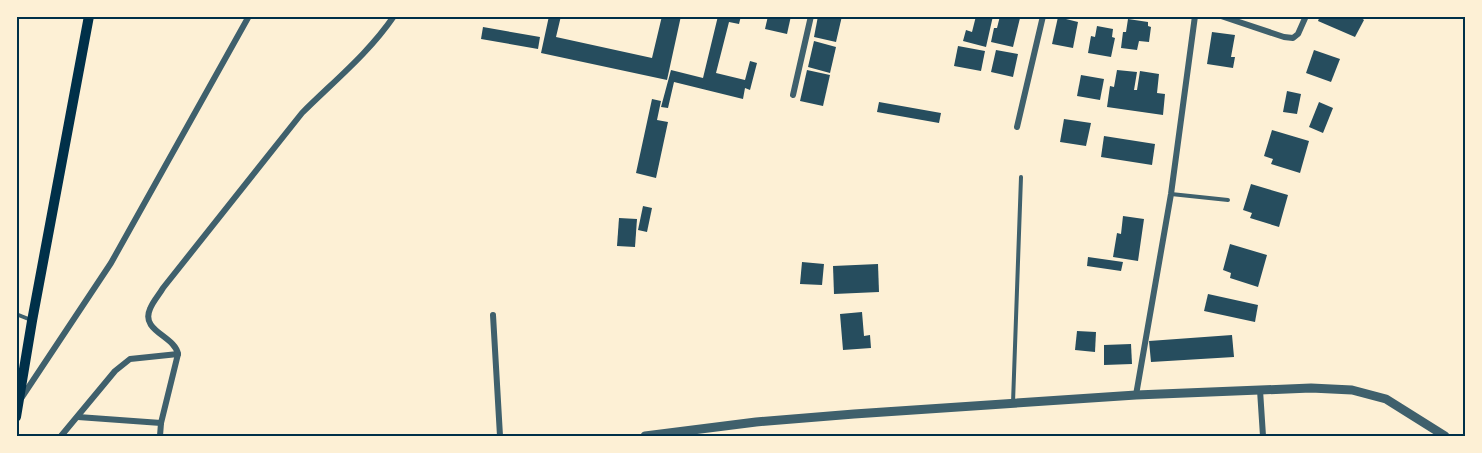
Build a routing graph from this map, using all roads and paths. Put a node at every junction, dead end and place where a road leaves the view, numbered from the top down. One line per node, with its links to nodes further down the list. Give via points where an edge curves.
1 (89, 16): 16 (main road)
2 (249, 16): 20 (street, via 111,263)
3 (394, 16): 17 (street, via 356,63 302,113 152,305 148,316 151,326 176,346)
4 (811, 16): 9 (street)
5 (1043, 16): 10 (street)
6 (1196, 16): 12 (street)
7 (1221, 16): 8 (street, via 1293,38)
8 (1306, 16)
9 (793, 95)
10 (1017, 127)
11 (1021, 177): 21 (lane)
12 (1171, 194): 13 (lane); 19 (street)
13 (1228, 200)
14 (16, 314): 16 (lane)
15 (493, 315): 27 (street)
16 (32, 321): 20 (main road)
17 (178, 354): 23 (street, via 130,359 115,371); 24 (street)
18 (1260, 390): 19 (street); 29 (street); 30 (street, via 1366,392 1394,404)
19 (1136, 395): 21 (street)
20 (21, 399): 22 (main road)
21 (1013, 404): 28 (street, via 756,422)
22 (16, 417)
23 (78, 417): 24 (street); 25 (street)
24 (161, 423): 26 (street)
25 (61, 436)
26 (160, 436)
27 (500, 436)
28 (645, 436)
29 (1263, 436)
30 (1445, 436)

